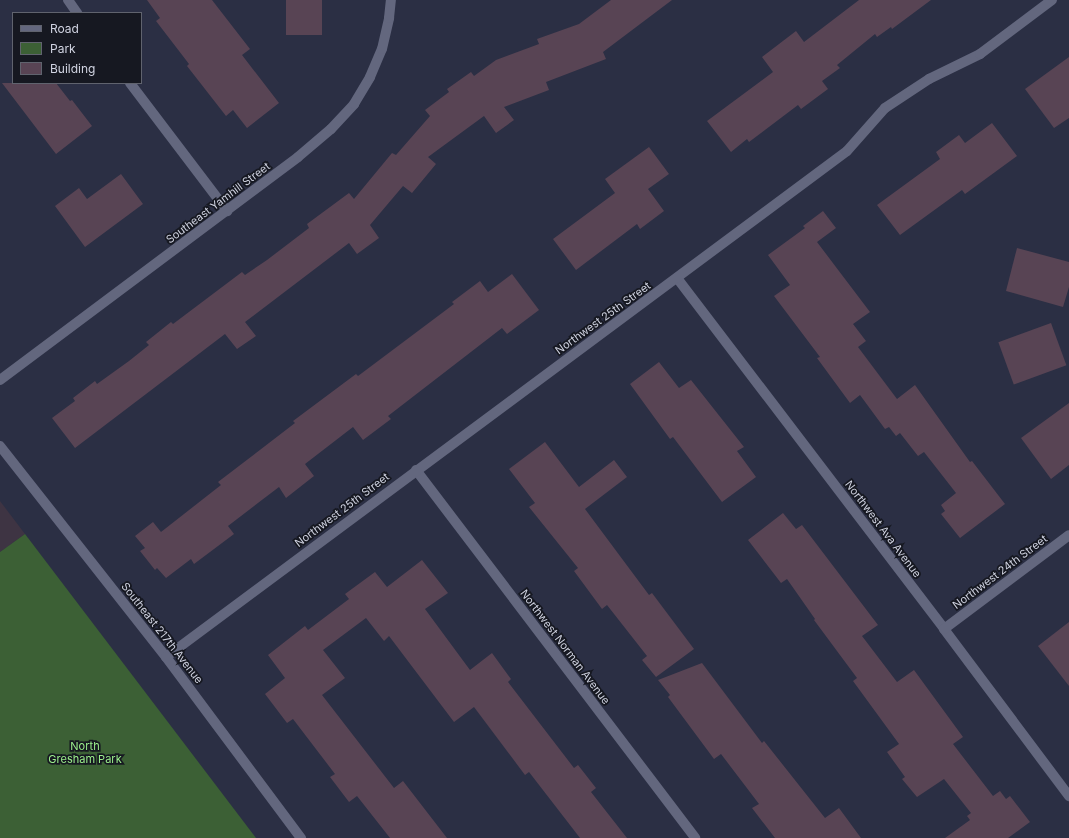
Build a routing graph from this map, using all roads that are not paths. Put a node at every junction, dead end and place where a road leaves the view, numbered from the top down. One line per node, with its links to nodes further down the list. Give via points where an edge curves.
1 (68, 0): 4 (street)
2 (390, 0): 6 (street, Southeast Yamhill Street, via 382,49 370,77 354,104 331,129 298,157)
3 (1052, 0): 7 (street, Northwest 25th Street, via 980,54 929,79 886,108 847,150)
4 (77, 12)
5 (131, 84): 6 (street)
6 (227, 211): 8 (street, Southeast Yamhill Street)
7 (677, 278): 10 (street, Northwest 25th Street); 12 (street, Northwest Ava Avenue)
8 (0, 380)
9 (0, 446): 13 (street, Southeast 217th Avenue)
10 (416, 470): 13 (street, Northwest 25th Street); 16 (street, Northwest Norman Avenue)
11 (1069, 535): 12 (street, Northwest 24th Street)
12 (944, 629): 14 (street, Northwest Ava Avenue)
13 (166, 657): 15 (street, Southeast 217th Avenue)
14 (1069, 796)
15 (301, 838)
16 (695, 838)

